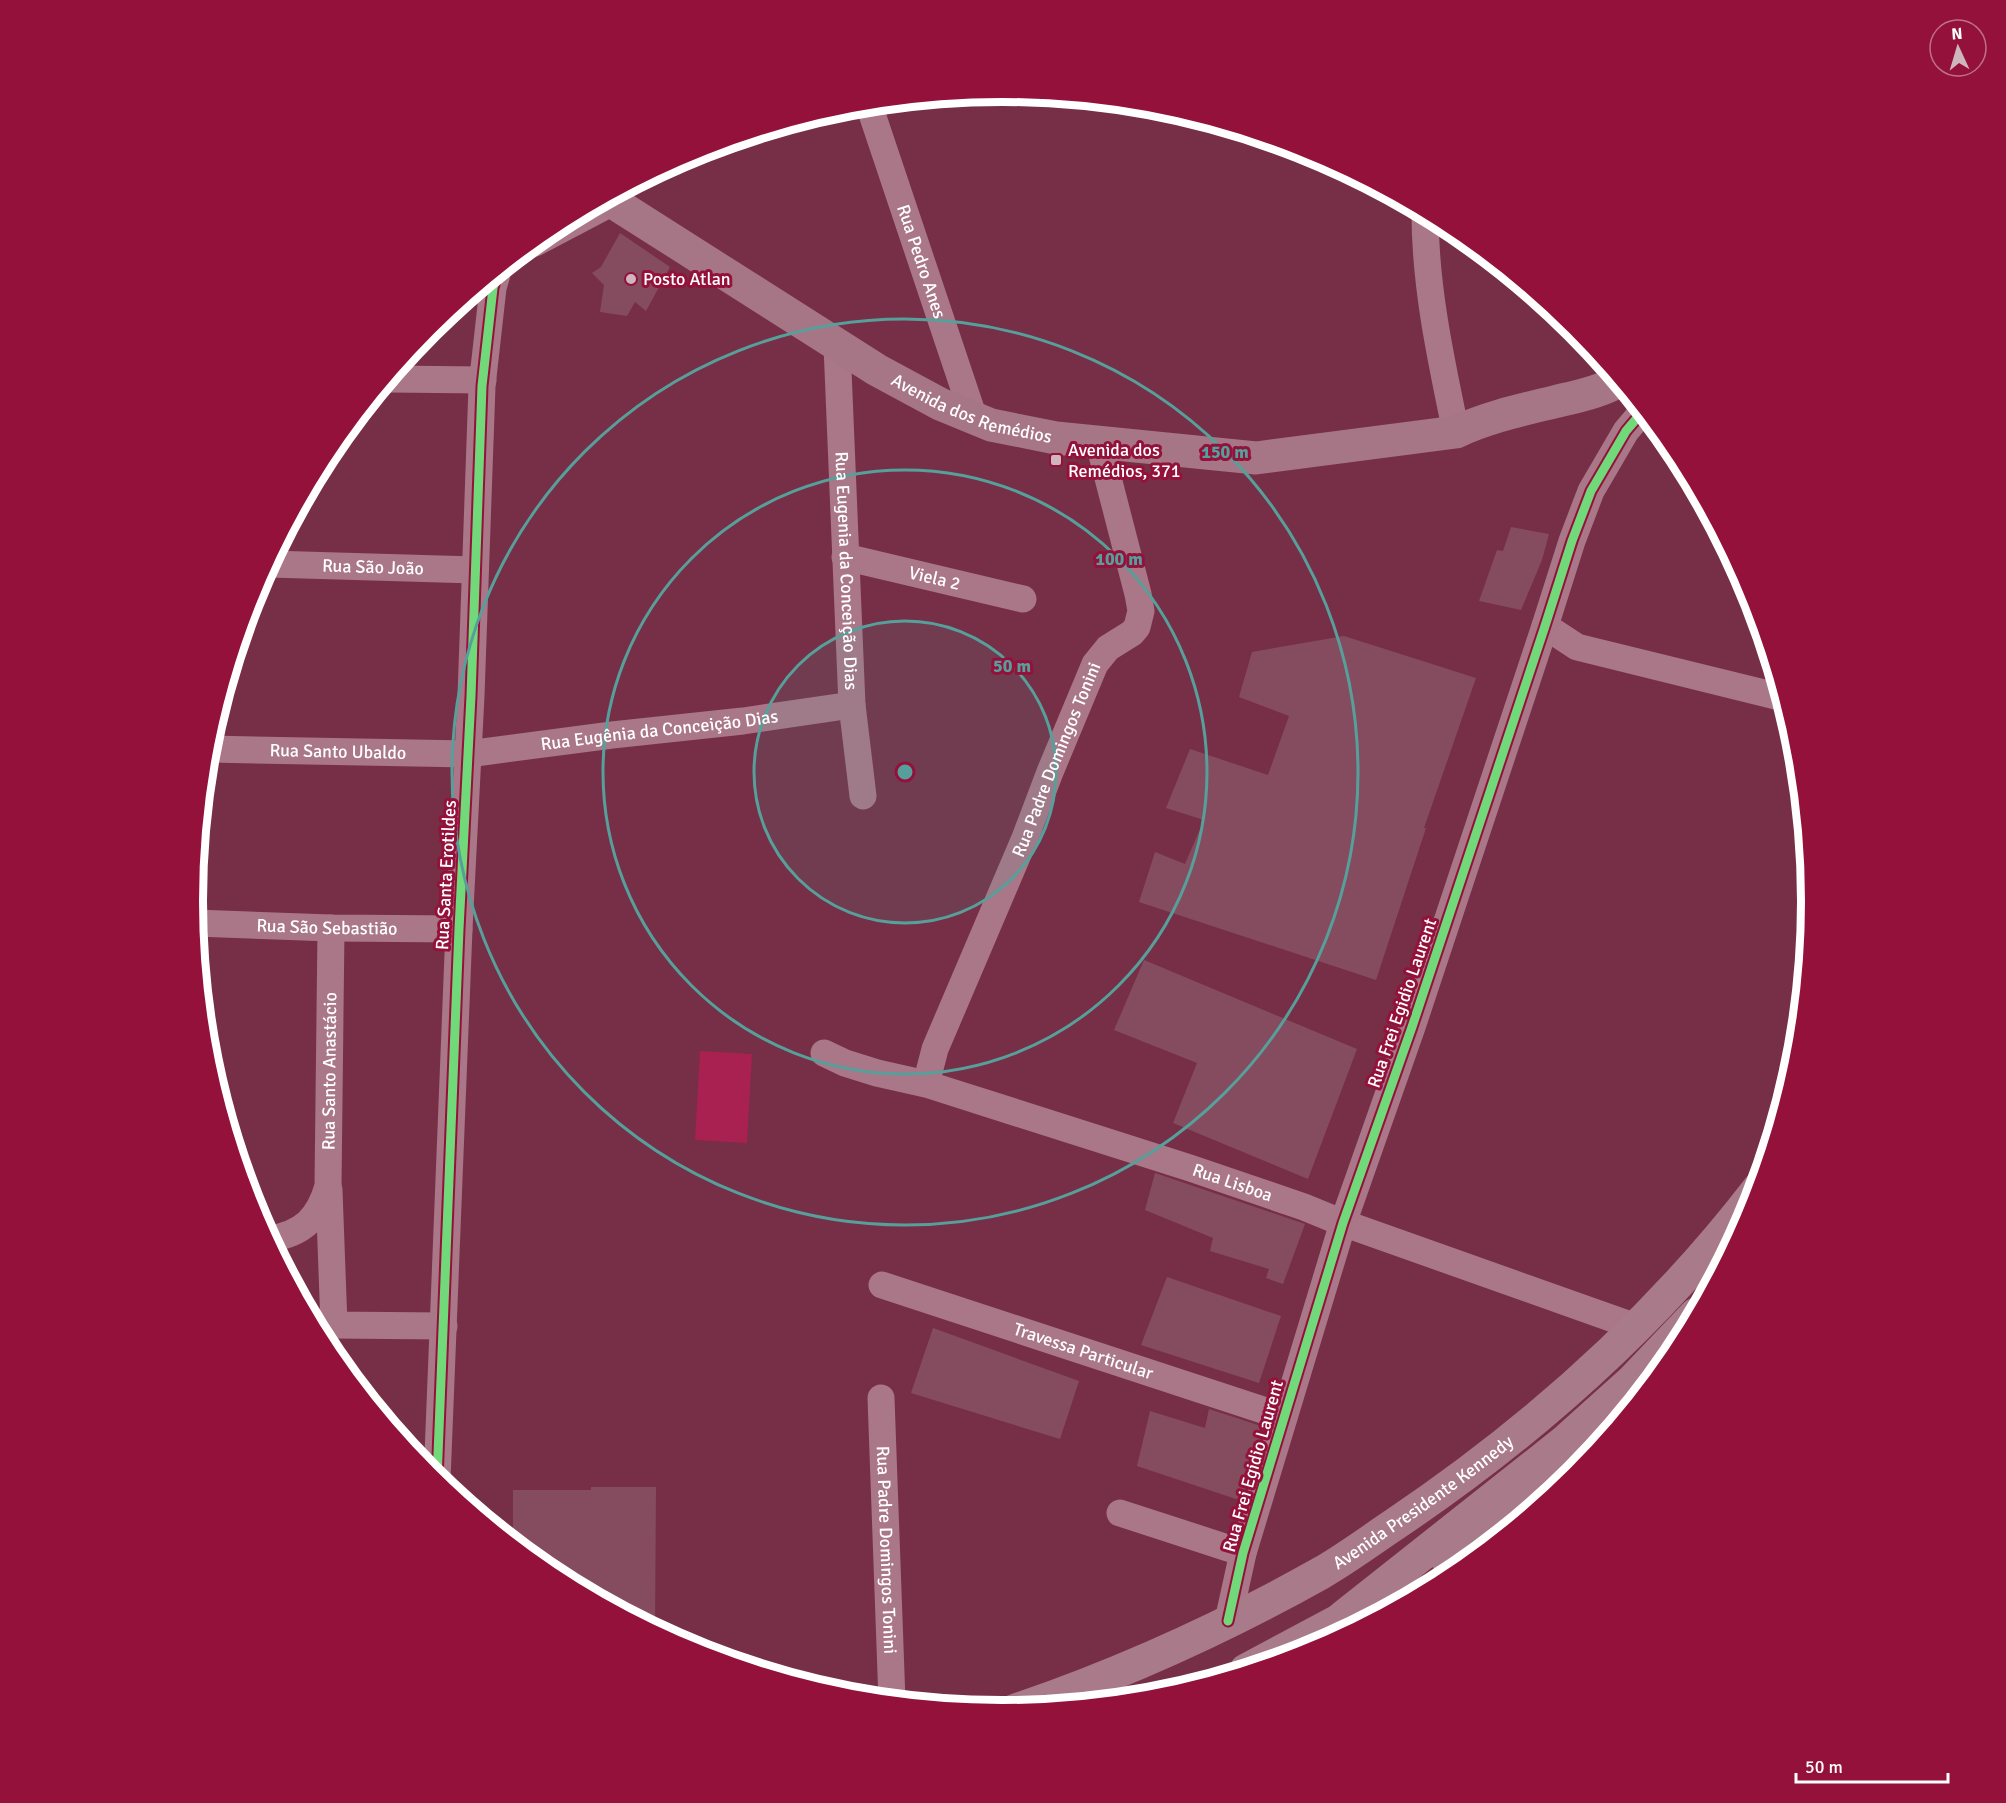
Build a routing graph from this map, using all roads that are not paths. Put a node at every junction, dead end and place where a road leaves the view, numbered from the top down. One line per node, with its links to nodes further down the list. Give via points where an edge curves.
1 (872, 113): 11 (street, Rua Pedro Anes)
2 (614, 203): 5 (main road, Avenida dos Remédios)
3 (1425, 223): 12 (street, via 1436,335)
4 (495, 285): 7 (street, Rua Santa Erotildes)
5 (837, 346): 11 (main road, Avenida dos Remédios, via 940,404); 14 (street, Rua Eugenia da Conceição Dias)
6 (398, 379): 7 (street)
7 (483, 380): 16 (street, Rua Santa Erotildes)
8 (1613, 385): 12 (main road, Avenida dos Remédios, via 1480,420)
9 (1627, 402): 12 (main road, Avenida dos Remédios, via 1613,409 1482,437)
10 (1639, 417): 18 (street, Rua Frei Egidio Laurent, via 1626,431 1591,491)
11 (974, 418): 13 (main road, Avenida dos Remédios, via 1056,438)
12 (1456, 432): 13 (main road, Avenida dos Remédios, via 1256,458)
13 (1099, 443): 28 (street, Rua Padre Domingos Tonini, via 1138,594 1140,619 1132,633 1108,648 1095,664 935,1049)
14 (845, 557): 17 (street, Viela 2); 20 (street, Rua Eugenia da Conceição Dias)
15 (279, 564): 16 (street, Rua São João)
16 (474, 570): 22 (street, Rua Santa Erotildes)
17 (1023, 599)
18 (1545, 626): 19 (street, via 1577,647); 31 (street, Rua Frei Egidio Laurent)
19 (1775, 696)
20 (852, 705): 22 (street, Rua Eugênia da Conceição Dias); 23 (street, Rua Eugenia da Conceição Dias)
21 (219, 748): 22 (street, Rua Santo Ubaldo)
22 (468, 754): 26 (street, Rua Santa Erotildes)
23 (863, 796)
24 (204, 923): 25 (street, Rua São Sebastião)
25 (331, 928): 26 (street, Rua São Sebastião); 29 (street, Rua Santo Anastácio)
26 (459, 929): 34 (street, Rua Santa Erotildes)
27 (824, 1053): 28 (street, Rua Lisboa, via 877,1073)
28 (926, 1084): 31 (street, Rua Lisboa, via 1190,1168)
29 (328, 1186): 32 (street, Rua Santo Anastácio, via 324,1202 304,1227); 34 (street, via 334,1325)
30 (1738, 1216): 35 (highway, Avenida Presidente Kennedy)
31 (1343, 1223): 35 (street, Rua Lisboa); 38 (street, Rua Frei Egidio Laurent)
32 (278, 1238)
33 (882, 1285): 38 (street, Travessa Particular)
34 (444, 1326): 39 (street, Rua Santa Erotildes)
35 (1636, 1327): 44 (highway, Avenida Presidente Kennedy, via 1506,1444 1431,1499 1323,1572)
36 (1672, 1339): 43 (highway, via 1564,1442)
37 (881, 1398): 46 (street, Rua Padre Domingos Tonini)
38 (1284, 1417): 42 (street, Rua Frei Egidio Laurent)
39 (438, 1467)
40 (1541, 1492): 43 (highway, via 1436,1569)
41 (1120, 1513): 42 (street)
42 (1244, 1553): 44 (street, Rua Frei Egidio Laurent)
43 (1343, 1617): 45 (highway)
44 (1228, 1621): 47 (highway, Avenida Presidente Kennedy)
45 (1281, 1651)
46 (892, 1693)
47 (1046, 1699)

